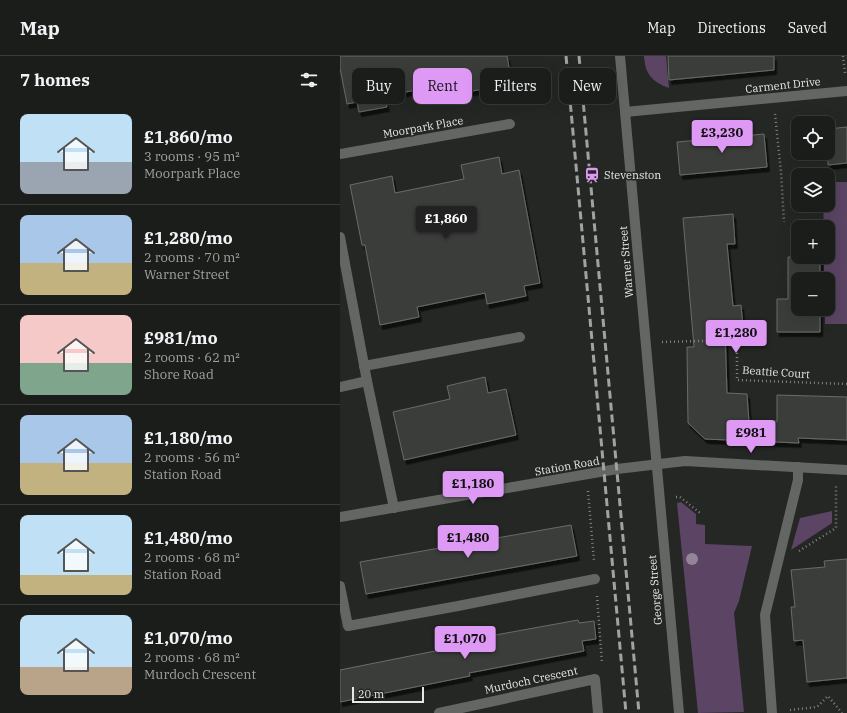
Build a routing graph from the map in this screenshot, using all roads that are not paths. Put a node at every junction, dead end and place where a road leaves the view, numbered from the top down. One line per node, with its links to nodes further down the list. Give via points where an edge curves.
1 (620, 56): 3 (street, Warner Street)
2 (847, 91): 3 (street, Carment Drive)
3 (625, 112): 11 (street, Warner Street)
4 (510, 124): 5 (street, Moorpark Place)
5 (340, 154)
6 (340, 237): 8 (street)
7 (520, 337): 8 (street)
8 (364, 366): 9 (street)
9 (367, 381): 10 (street); 14 (street)
10 (340, 387)
11 (656, 465): 12 (street, Station Road, via 685,461); 14 (street, Station Road); 20 (street, George Street)
12 (798, 467): 13 (street, Station Road); 21 (street, via 798,480 765,615)
13 (847, 470)
14 (394, 508): 15 (street, Station Road)
15 (340, 517)
16 (595, 578): 17 (street, via 348,626)
17 (340, 586)
18 (439, 713): 19 (street, Murdoch Crescent, via 595,679)
19 (598, 713)
20 (679, 713)
21 (772, 713)

